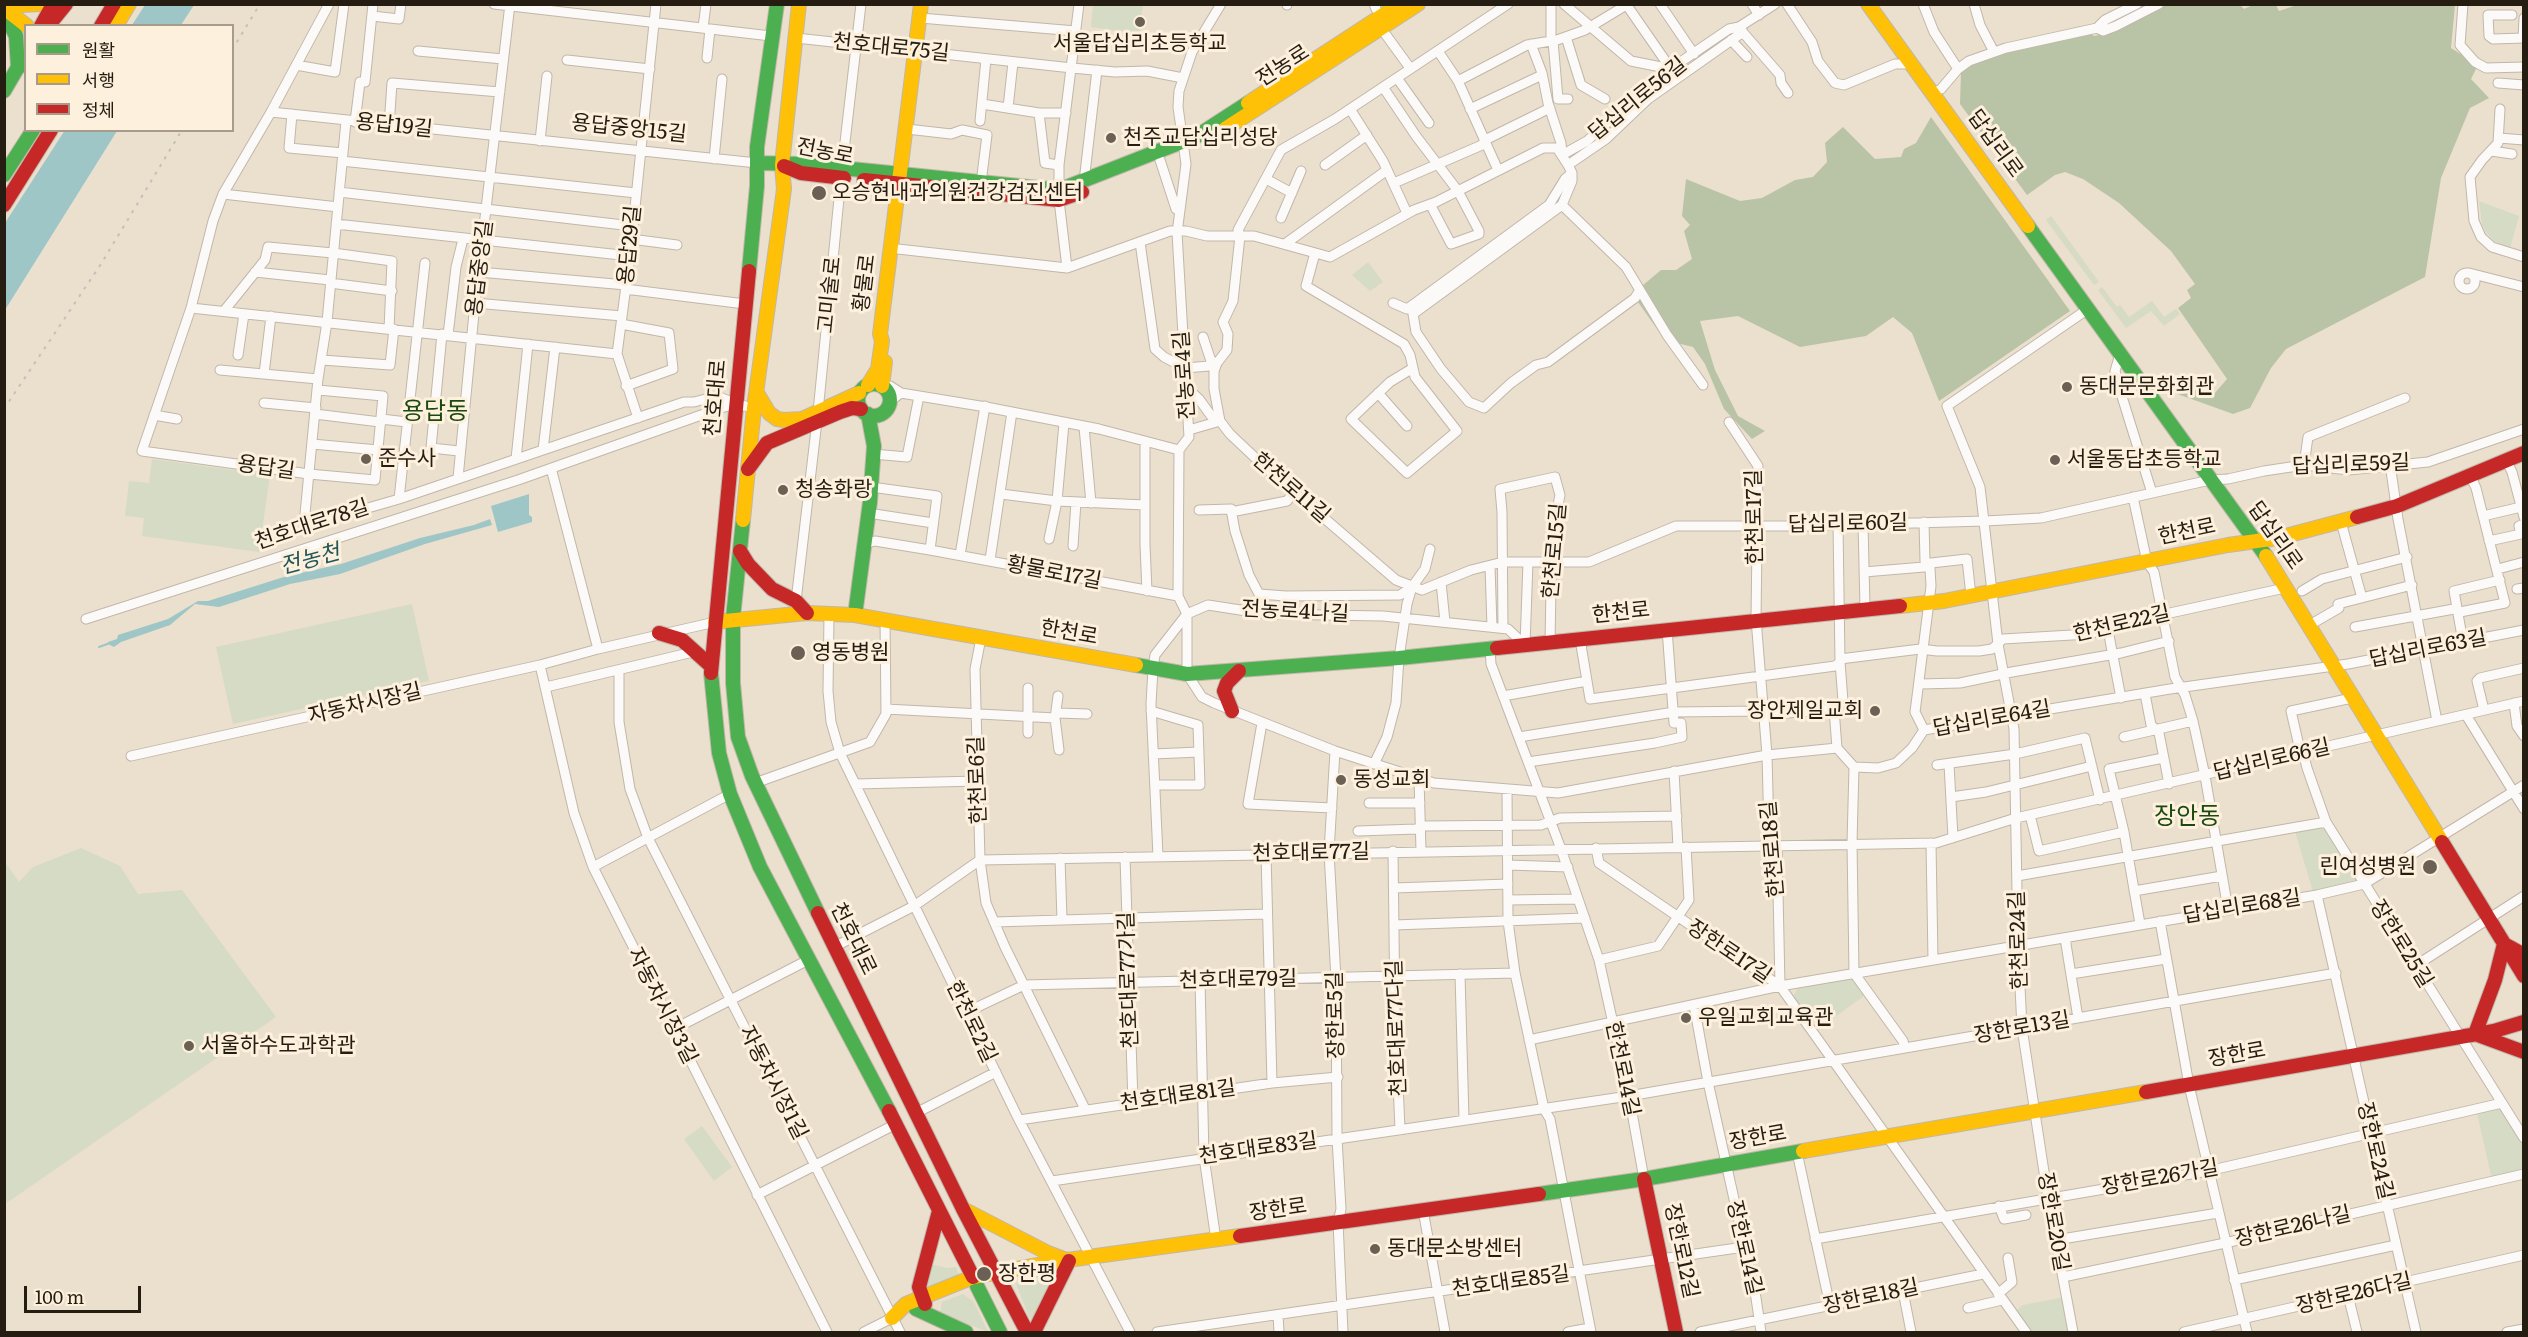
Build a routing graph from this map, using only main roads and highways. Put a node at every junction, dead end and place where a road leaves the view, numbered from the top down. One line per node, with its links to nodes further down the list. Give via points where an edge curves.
1 (40, 4): 12 (main road)
2 (53, 4): 16 (main road)
3 (66, 4): 17 (main road)
4 (107, 4): 18 (main road)
5 (114, 4): 19 (main road)
6 (129, 4): 20 (main road)
7 (777, 4): 27 (main road, 천호대로)
8 (799, 4): 28 (main road, 천호대로)
9 (1400, 4): 14 (main road, 전농로)
10 (1418, 4): 14 (main road, 전농로)
11 (1868, 4): 41 (main road, 답십리로)
12 (4, 9): 15 (main road); 22 (main road, via 16,36)
13 (920, 11): 30 (main road, 황물로)
14 (1377, 16): 26 (main road, 전농로)
15 (24, 24)
16 (42, 24)
17 (50, 24)
18 (99, 24)
19 (99, 24)
20 (117, 24)
21 (24, 58): 22 (main road)
22 (18, 69): 23 (main road)
23 (4, 91)
24 (32, 132): 29 (main road)
25 (50, 132): 32 (main road)
26 (1184, 145): 31 (main road, 전농로); 31 (main road, 전농로, via 1108,182)
27 (757, 163): 28 (main road, 용답중앙15길); 46 (main road, 천호대로)
28 (782, 165): 30 (main road, 전농로, via 802,164); 34 (main road, 천호대로, via 784,189)
29 (4, 175)
30 (901, 180): 31 (main road, 전농로); 33 (main road, 황물로, via 904,198); 33 (main road, 황물로, via 878,366)
31 (1059, 195)
32 (4, 205)
33 (882, 389): 35 (main road, via 888,394); 36 (main road, via 858,402); 37 (main road)
34 (757, 393): 37 (main road, via 777,419); 40 (main road, 천호대로)
35 (886, 407): 36 (main road, via 876,416); 38 (main road)
36 (866, 415): 37 (main road, via 852,408); 38 (main road)
37 (811, 419): 40 (main road, via 767,443)
38 (873, 450): 44 (main road)
39 (2523, 453): 41 (main road, 한천로, via 2397,506)
40 (748, 469): 42 (main road, 천호대로)
41 (2255, 541): 49 (main road, 한천로, via 1928,603 1399,658); 51 (main road, 답십리로)
42 (740, 551): 43 (main road, via 772,589 796,601); 45 (main road, 천호대로)
43 (807, 613): 44 (main road, 한천로); 45 (main road, 한천로)
44 (855, 615): 49 (main road, 한천로, via 1187,674)
45 (733, 618): 46 (main road); 58 (main road, 천호대로, via 738,737 755,783)
46 (715, 622): 48 (main road, 천호대로)
47 (659, 633): 48 (main road, via 682,640)
48 (711, 666): 59 (main road, 천호대로, via 723,774 760,867)
49 (1239, 670): 50 (main road, via 1224,691)
50 (1232, 711)
51 (2504, 944): 52 (main road); 53 (main road, 답십리로); 55 (main road)
52 (2523, 955)
53 (2523, 976)
54 (2523, 1022): 55 (main road, 장한로)
55 (2475, 1034): 56 (main road); 57 (main road, 장한로)
56 (2523, 1052)
57 (1644, 1179): 60 (main road, 장한로); 69 (main road, 장한로12길)
58 (963, 1209): 60 (main road); 61 (main road, 천호대로)
59 (939, 1211): 62 (main road, 천호대로); 63 (main road)
60 (1069, 1261): 61 (main road, 장한로); 68 (main road)
61 (997, 1274): 62 (main road, 장한로); 67 (main road, 천호대로)
62 (975, 1282): 63 (main road, 장한로); 66 (main road, 천호대로)
63 (919, 1300): 64 (main road, 장한로); 65 (main road)
64 (892, 1318)
65 (966, 1332)
66 (1000, 1332)
67 (1027, 1332)
68 (1034, 1332)
69 (1677, 1332)

